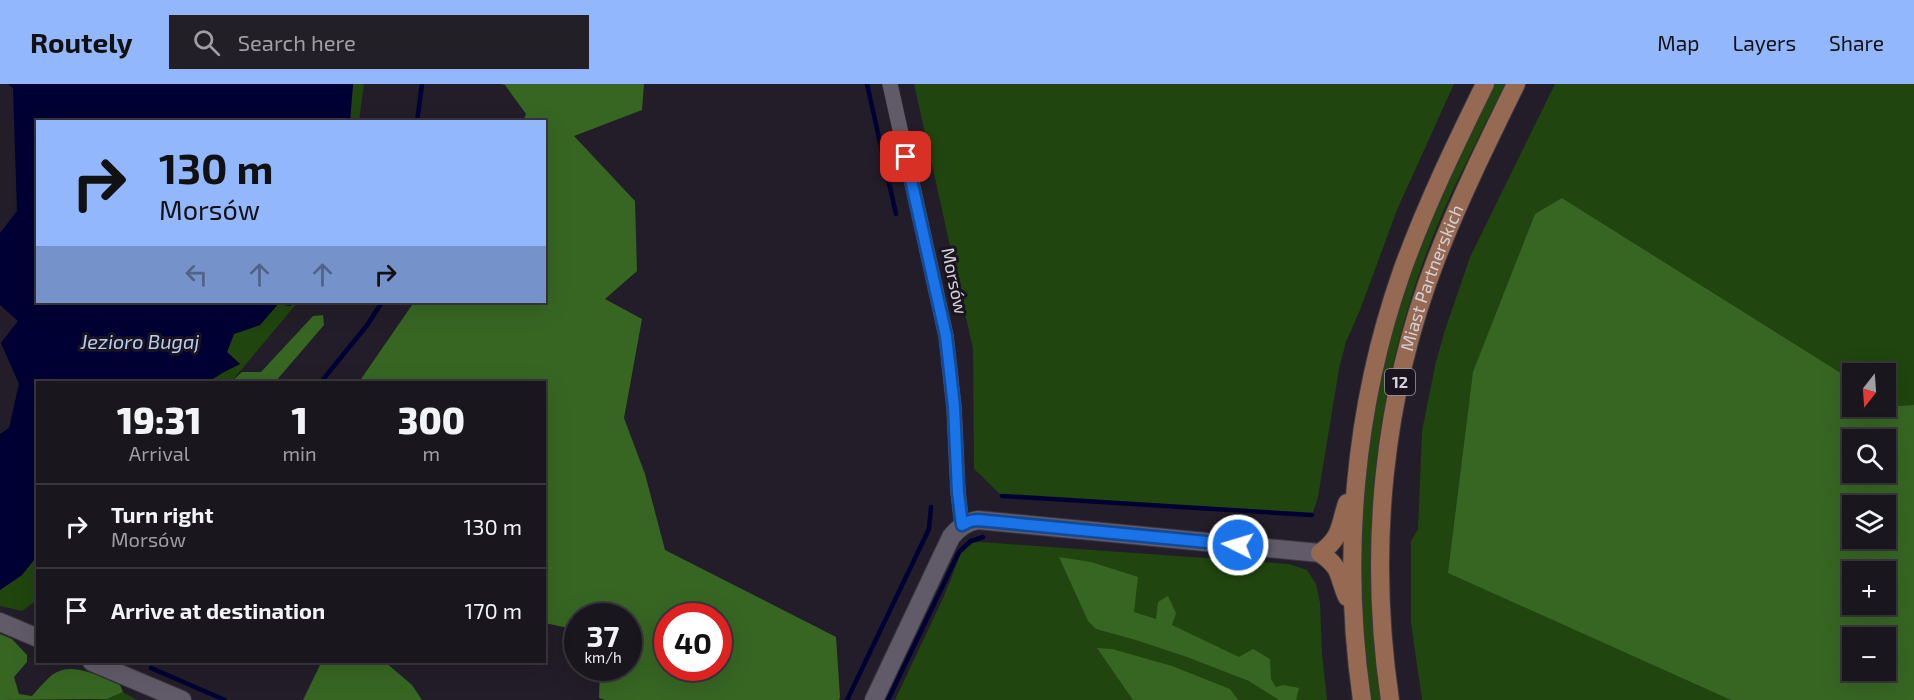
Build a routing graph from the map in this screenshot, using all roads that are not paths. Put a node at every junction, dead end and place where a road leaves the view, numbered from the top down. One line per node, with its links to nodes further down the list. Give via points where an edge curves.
1 (890, 84): 5 (street, Morsów, via 946,336)
2 (1485, 84): 4 (main road, Miast Partnerskich / 12, via 1414,239 1394,297 1371,381)
3 (1516, 84): 14 (main road, Miast Partnerskich / 12, via 1436,258 1413,327 1399,387 1388,449 1380,543 1382,638)
4 (1357, 481): 6 (main road, via 1336,539); 7 (main road, Miast Partnerskich / 12, via 1352,542)
5 (962, 525): 6 (street, via 978,520); 12 (street, via 951,537)
6 (1320, 553): 7 (main road, via 1338,570)
7 (1353, 613): 13 (main road, Miast Partnerskich / 12)
8 (0, 622): 9 (street)
9 (36, 637)
10 (94, 663): 11 (street)
11 (182, 700)
12 (874, 700)
13 (1362, 700)
14 (1390, 700)

